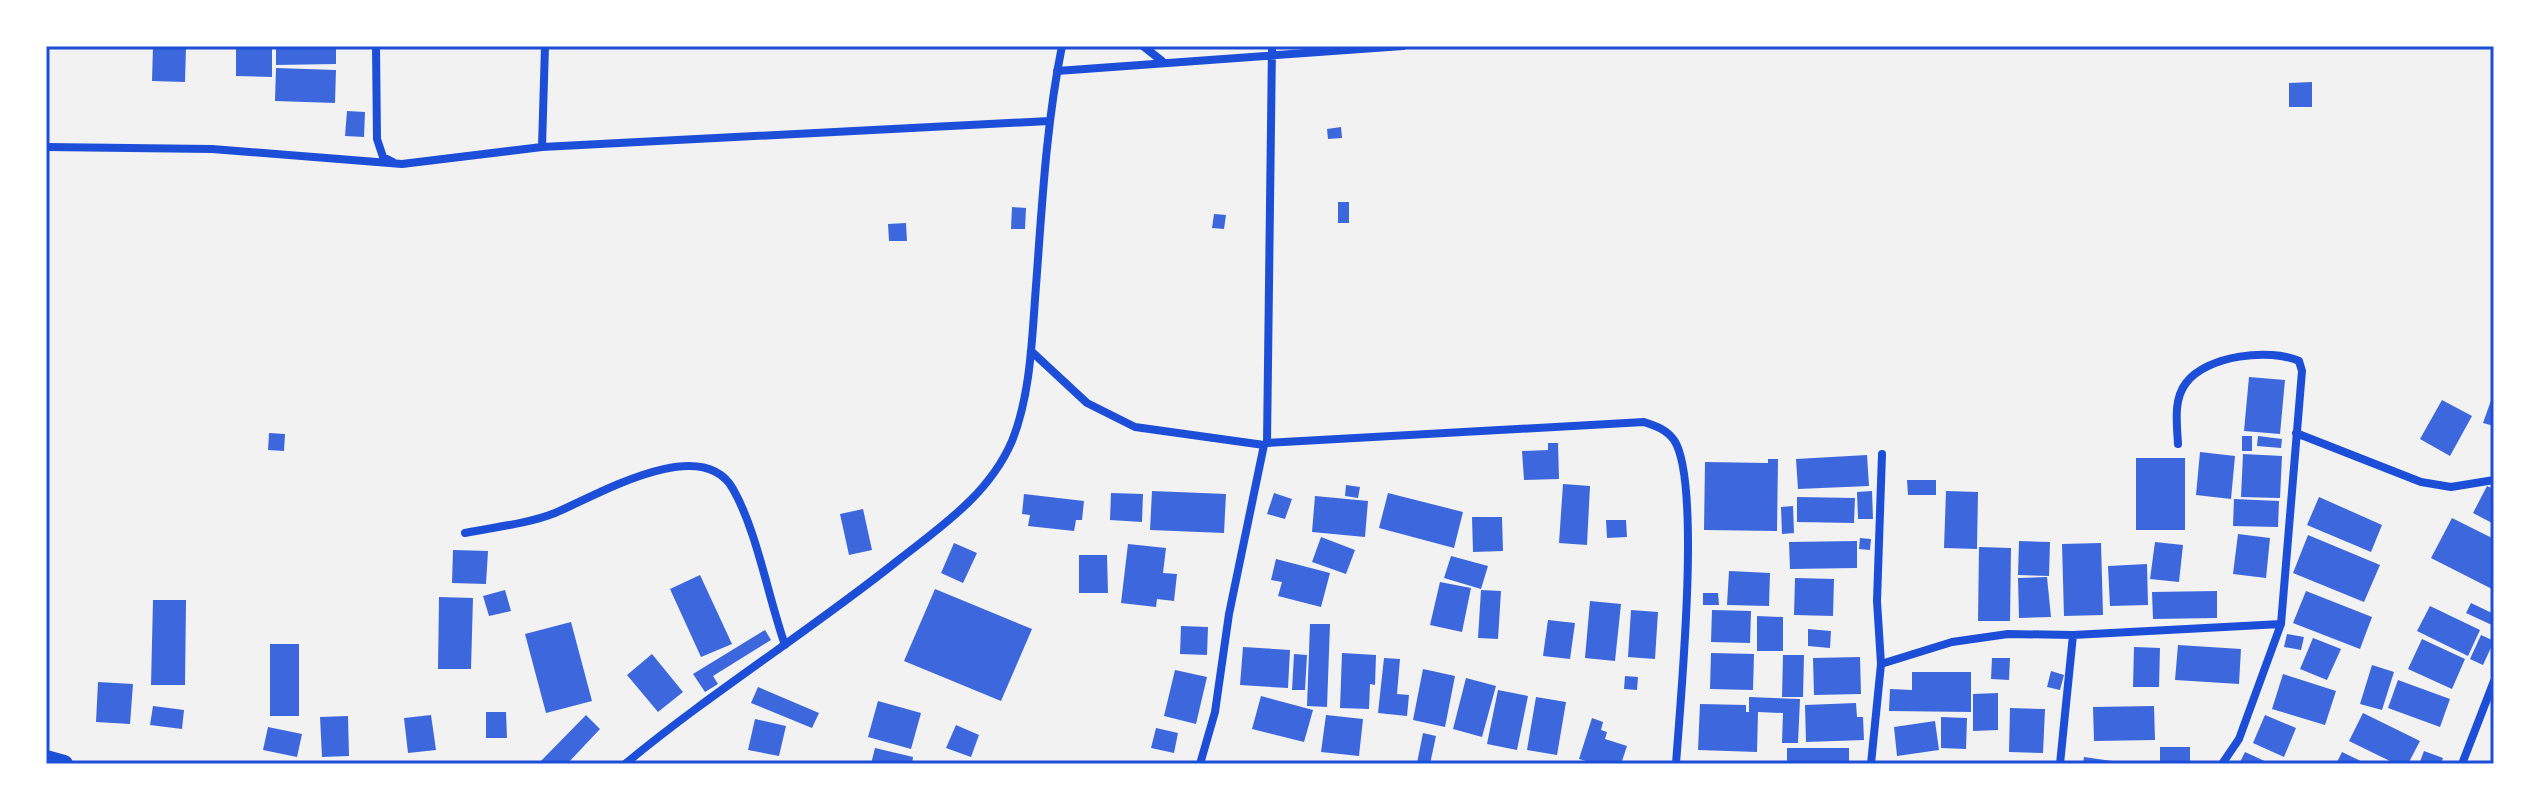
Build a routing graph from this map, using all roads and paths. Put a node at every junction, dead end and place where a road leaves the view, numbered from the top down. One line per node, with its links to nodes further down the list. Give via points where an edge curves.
1 (376, 46): 12 (street, via 377,139 383,157)
2 (545, 46): 11 (street)
3 (1062, 46): 8 (street)
4 (1143, 46): 7 (street)
5 (1403, 46): 6 (street)
6 (1272, 50): 7 (street); 15 (street)
7 (1163, 61): 8 (street)
8 (1057, 71): 9 (street)
9 (1049, 121): 11 (street); 13 (street)
10 (46, 147): 12 (street, via 212,149)
11 (542, 147): 12 (street)
12 (402, 164)
13 (1031, 351): 15 (street, via 1087,403 1135,427); 22 (street, via 1012,440 995,472 968,504)
14 (2296, 433): 16 (street, via 2302,371 2299,361 2273,355 2223,362 2186,382 2178,398); 18 (street, via 2421,482 2451,487); 20 (street)
15 (1265, 444): 28 (street, via 1229,614 1215,712); 29 (street, via 1644,422 1662,427 1675,441 1686,472 1688,534)
16 (2178, 444)
17 (1882, 454): 23 (street, via 1877,601)
18 (2494, 480)
19 (465, 533): 22 (street, via 552,514 652,470 719,473 732,487 748,524)
20 (2281, 624): 21 (street); 32 (street, via 2239,739)
21 (2073, 635): 23 (street, via 2008,634 1966,640); 31 (street)
22 (785, 645): 27 (street)
23 (1881, 664): 30 (street)
24 (2494, 681): 33 (street)
25 (46, 759): 26 (main road)
26 (64, 764)
27 (625, 764)
28 (1200, 764)
29 (1676, 764)
30 (1871, 764)
31 (2060, 764)
32 (2222, 764)
33 (2462, 764)

